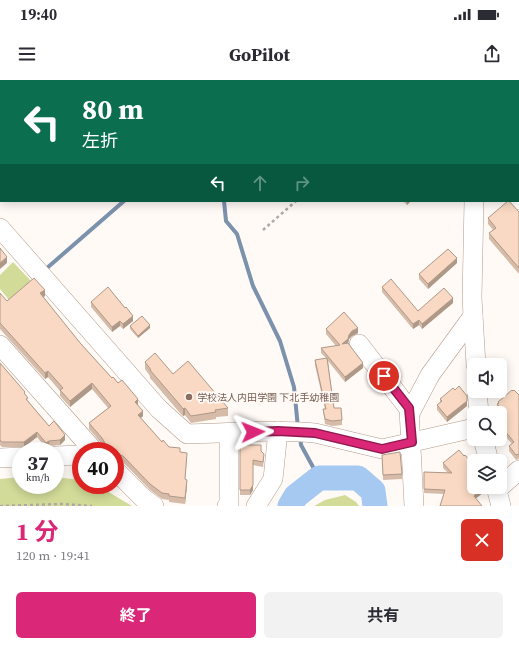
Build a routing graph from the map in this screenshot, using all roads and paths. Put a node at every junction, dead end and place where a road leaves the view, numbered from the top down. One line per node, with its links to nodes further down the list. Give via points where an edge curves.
1 (295, 202): 4 (path)
2 (474, 202): 5 (street)
3 (0, 228): 12 (street, via 159,408 187,434)
4 (262, 230)
5 (473, 316): 8 (street); 9 (street, via 430,375)
6 (359, 344): 9 (street, via 409,408)
7 (0, 345): 13 (street)
8 (476, 358)
9 (410, 413): 14 (street)
10 (467, 430): 14 (street)
11 (292, 432): 12 (street); 14 (street, via 315,433 382,449); 24 (street, via 273,479)
12 (229, 433): 23 (street)
13 (86, 442)
14 (412, 442): 25 (street)
15 (0, 457): 16 (street)
16 (12, 457)
17 (519, 470): 19 (street)
18 (124, 479): 22 (street)
19 (507, 483)
20 (0, 506): 21 (path)
21 (92, 506)
22 (154, 506)
23 (227, 506)
24 (256, 506)
25 (414, 506)

